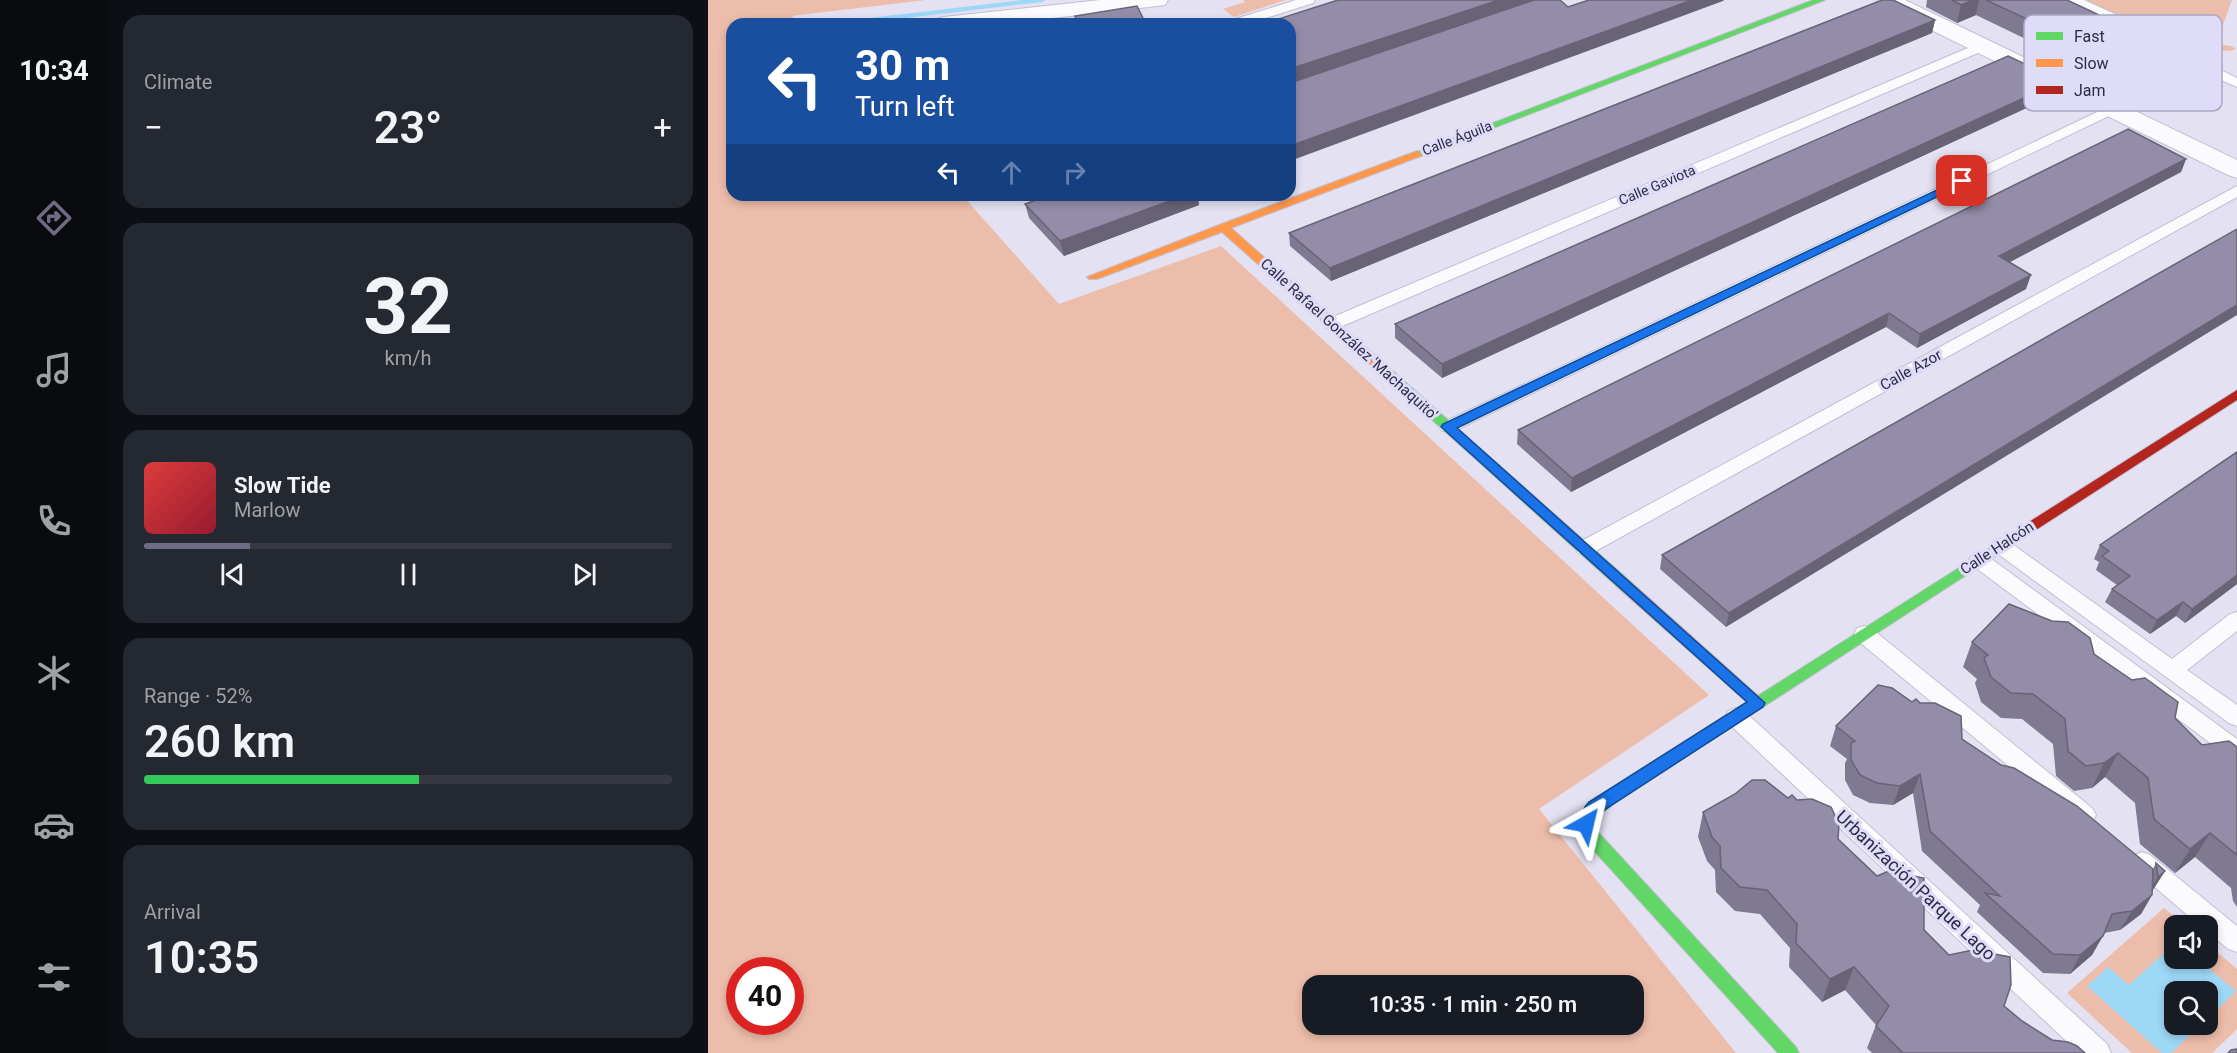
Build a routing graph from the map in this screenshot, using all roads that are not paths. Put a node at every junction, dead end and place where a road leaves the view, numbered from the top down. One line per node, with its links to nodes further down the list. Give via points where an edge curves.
1 (1157, 0): 7 (street)
2 (1309, 0): 8 (lane)
3 (1821, 0): 17 (street, Calle Águila)
4 (1888, 0): 9 (street)
5 (2073, 0): 6 (lane)
6 (2106, 15)
7 (997, 18)
8 (1253, 18)
9 (1982, 46): 10 (street); 21 (lane, Calle Gaviota)
10 (2024, 66)
11 (2222, 76): 12 (lane)
12 (2237, 83)
13 (2108, 111): 23 (lane)
14 (2116, 111): 15 (street)
15 (2237, 170)
16 (2237, 191): 25 (lane, Calle Azor)
17 (1296, 200)
18 (1292, 201): 19 (street, Calle Águila)
19 (1224, 227): 20 (street, Calle Águila); 21 (street, Calle Rafael González 'Machaquito')
20 (1093, 277)
21 (1332, 324): 23 (street, Calle Rafael González 'Machaquito')
22 (2237, 394): 24 (street, Calle Halcón)
23 (1448, 427): 25 (street, Calle Rafael González 'Machaquito')
24 (2001, 546): 26 (street, Calle Halcón); 29 (lane)
25 (1584, 548): 30 (street, Calle Rafael González 'Machaquito')
26 (1979, 560): 28 (street, Calle Halcón); 33 (lane)
27 (2237, 620): 29 (lane)
28 (1864, 634): 30 (street, Calle Halcón); 34 (lane)
29 (2172, 669): 32 (lane)
30 (1758, 703): 31 (street)
31 (1736, 717): 37 (street, via 1595,807 1586,824 1592,837); 38 (lane, Urbanización Parque Lago)
32 (2237, 717)
33 (2237, 752)
34 (2099, 827)
35 (2127, 850): 36 (lane)
36 (2237, 941)
37 (1790, 1053)
38 (2098, 1053)

